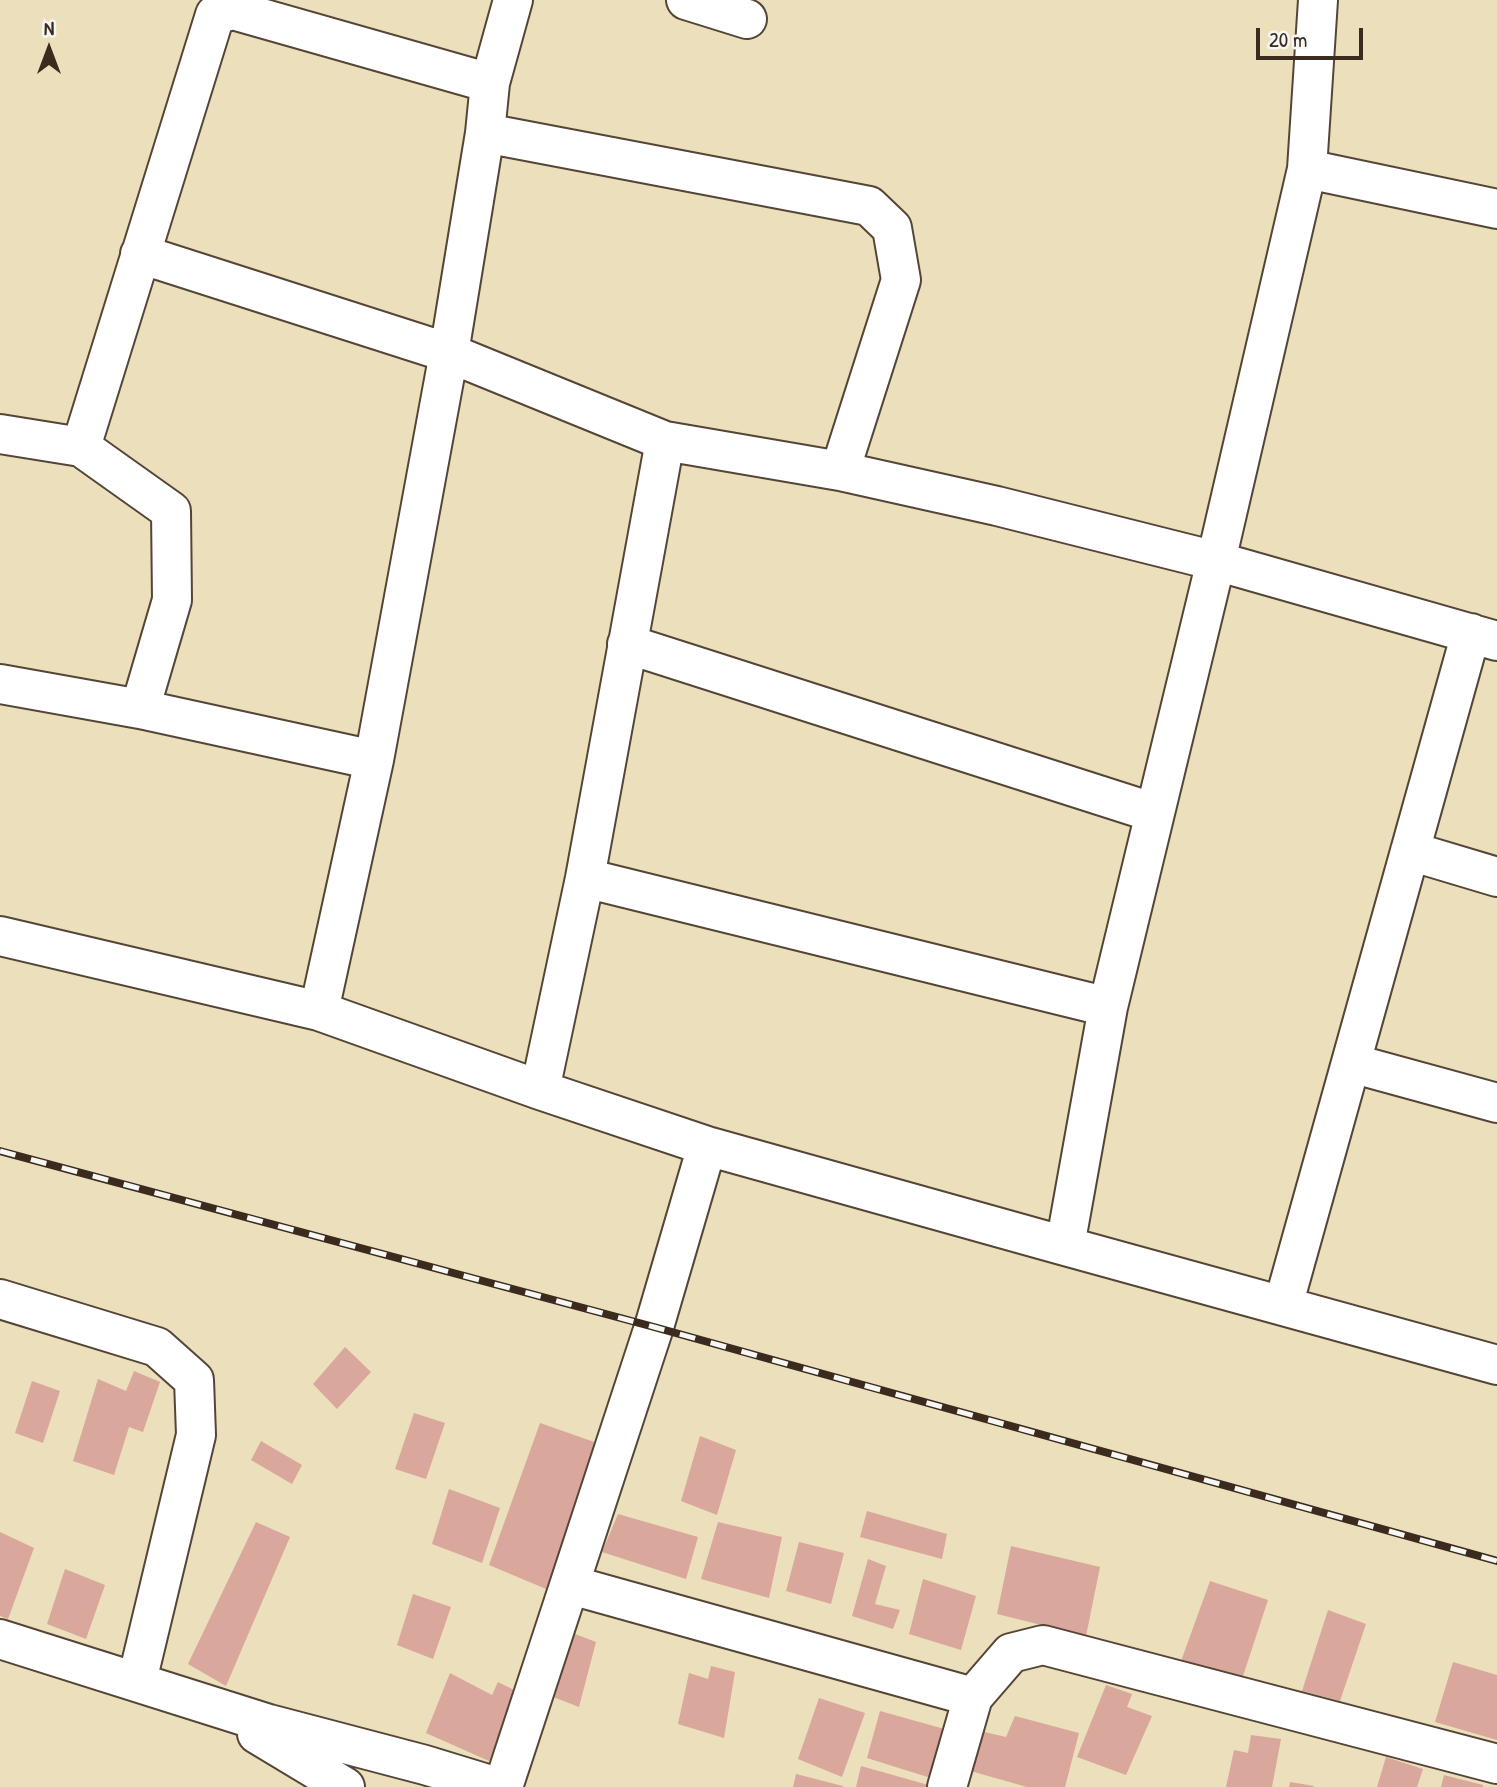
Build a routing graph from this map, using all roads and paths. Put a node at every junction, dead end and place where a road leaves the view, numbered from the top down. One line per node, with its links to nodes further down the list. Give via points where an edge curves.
1 (513, 0): 5 (street)
2 (686, 0): 4 (street)
3 (1318, 0): 7 (street)
4 (747, 19)
5 (490, 83): 6 (street); 9 (street, via 233,10 215,15)
6 (485, 133): 10 (street); 14 (street, via 869,206 892,228 901,280)
7 (1307, 169): 8 (street); 15 (street)
8 (1497, 209)
9 (140, 254): 10 (street); 13 (street)
10 (449, 353): 12 (street); 20 (street)
11 (0, 434): 13 (street)
12 (664, 441): 14 (street); 17 (street)
13 (81, 447): 19 (street, via 171,511 173,600)
14 (840, 471): 15 (street)
15 (1216, 561): 16 (street); 21 (street)
16 (1484, 637): 22 (street)
17 (627, 644): 21 (street); 24 (street)
18 (0, 684): 19 (street)
19 (140, 709): 20 (street)
20 (374, 760): 27 (street)
21 (1155, 813): 26 (street)
22 (1410, 851): 23 (street); 28 (street)
23 (1497, 877)
24 (584, 878): 26 (street); 29 (street)
25 (0, 936): 27 (street)
26 (1108, 1006): 32 (street)
27 (319, 1011): 29 (street)
28 (1351, 1063): 30 (street); 34 (street)
29 (540, 1090): 31 (street)
30 (1497, 1103)
31 (707, 1146): 32 (street); 36 (street)
32 (1065, 1246): 34 (street)
33 (0, 1299): 38 (street, via 157,1347 194,1380 196,1435)
34 (1283, 1306): 35 (street)
35 (1497, 1365)
36 (570, 1585): 39 (street); 44 (street)
37 (0, 1639): 38 (street)
38 (137, 1681): 40 (street)
39 (973, 1696): 41 (street, via 1011,1653 1043,1645); 45 (street)
40 (207, 1704): 42 (street); 43 (street)
41 (1497, 1764)
42 (345, 1787)
43 (497, 1787)
44 (503, 1787)
45 (947, 1787)

